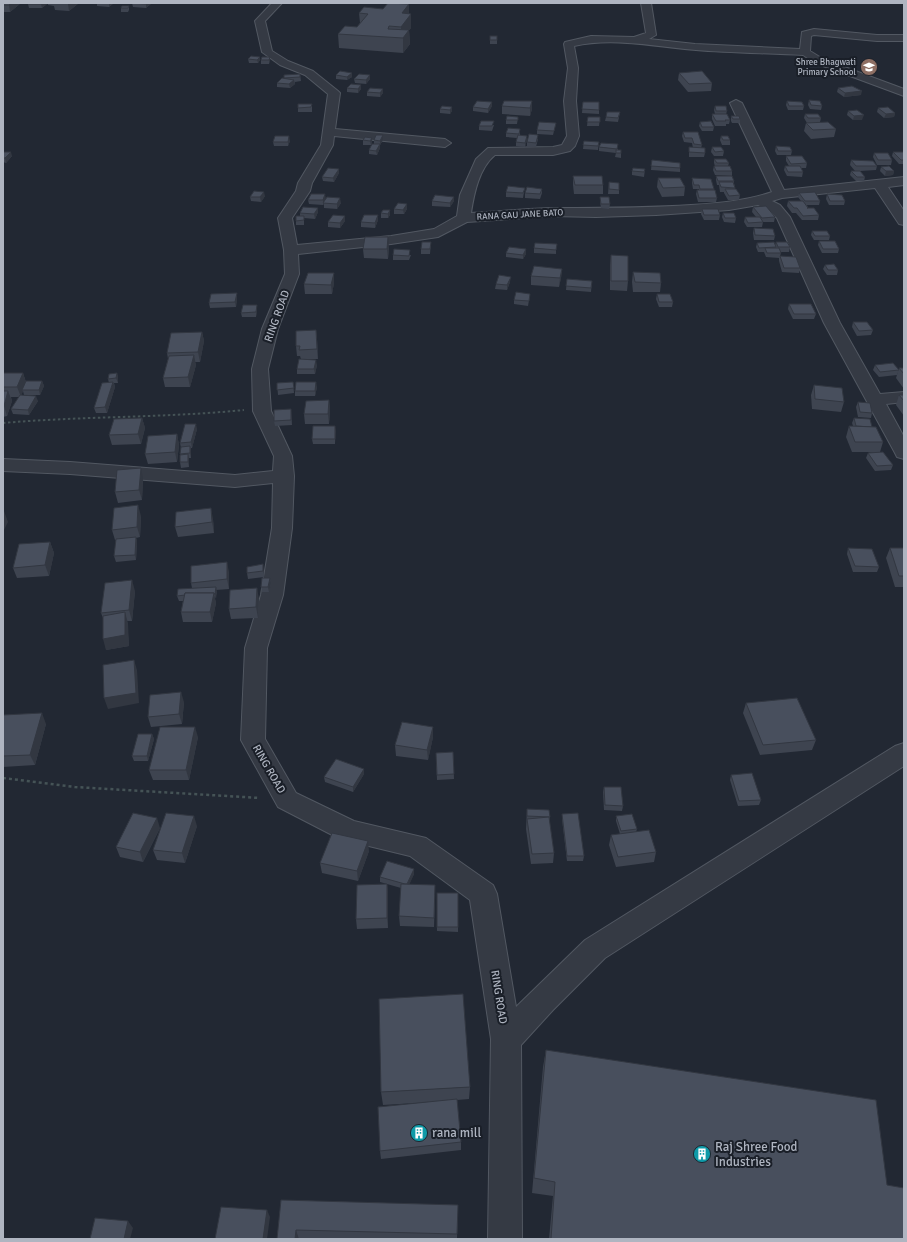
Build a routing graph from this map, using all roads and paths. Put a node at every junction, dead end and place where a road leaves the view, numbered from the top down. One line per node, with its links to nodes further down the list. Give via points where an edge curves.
1 (277, 3): 8 (street, RING ROAD, via 260,21 267,52 284,63 309,73 334,93)
2 (646, 3): 4 (street, via 651,35)
3 (904, 38): 5 (street, via 814,32 806,34)
4 (634, 40): 5 (street, via 696,47); 14 (street, via 591,39 569,44 573,68 570,101 573,136 571,143 566,148 553,151 492,151 482,159 467,195)
5 (804, 52): 6 (street, via 819,61)
6 (904, 93)
7 (736, 102): 12 (street)
8 (330, 132): 9 (street); 16 (street, RING ROAD, via 327,145 303,191 285,218)
9 (445, 143)
10 (904, 181): 11 (street, RANA GAU JANE BATO)
11 (879, 184): 12 (street, RANA GAU JANE BATO); 15 (street)
12 (780, 194): 13 (street, RANA GAU JANE BATO)
13 (760, 201): 14 (street, RANA GAU JANE BATO, via 682,209 499,214); 18 (street, via 775,208 783,217 832,323)
14 (464, 218): 16 (street, RANA GAU JANE BATO, via 438,233)
15 (904, 221)
16 (291, 250): 19 (street, RING ROAD, via 292,274 270,329 260,369)
17 (904, 397): 18 (street)
18 (874, 400): 21 (street)
19 (262, 411): 20 (path, via 255,408 195,415 57,418); 23 (street, RING ROAD, via 283,456)
20 (3, 423)
21 (904, 453)
22 (3, 466): 23 (street, via 70,468 236,480)
23 (284, 476): 26 (street, RING ROAD, via 282,528 272,595 256,648 253,740)
24 (904, 753): 27 (street, via 595,949)
25 (3, 778): 26 (path, via 75,787)
26 (287, 800): 27 (street, RING ROAD, via 349,830 417,846 483,894)
27 (506, 1039): 28 (street, RING ROAD)
28 (505, 1239)

